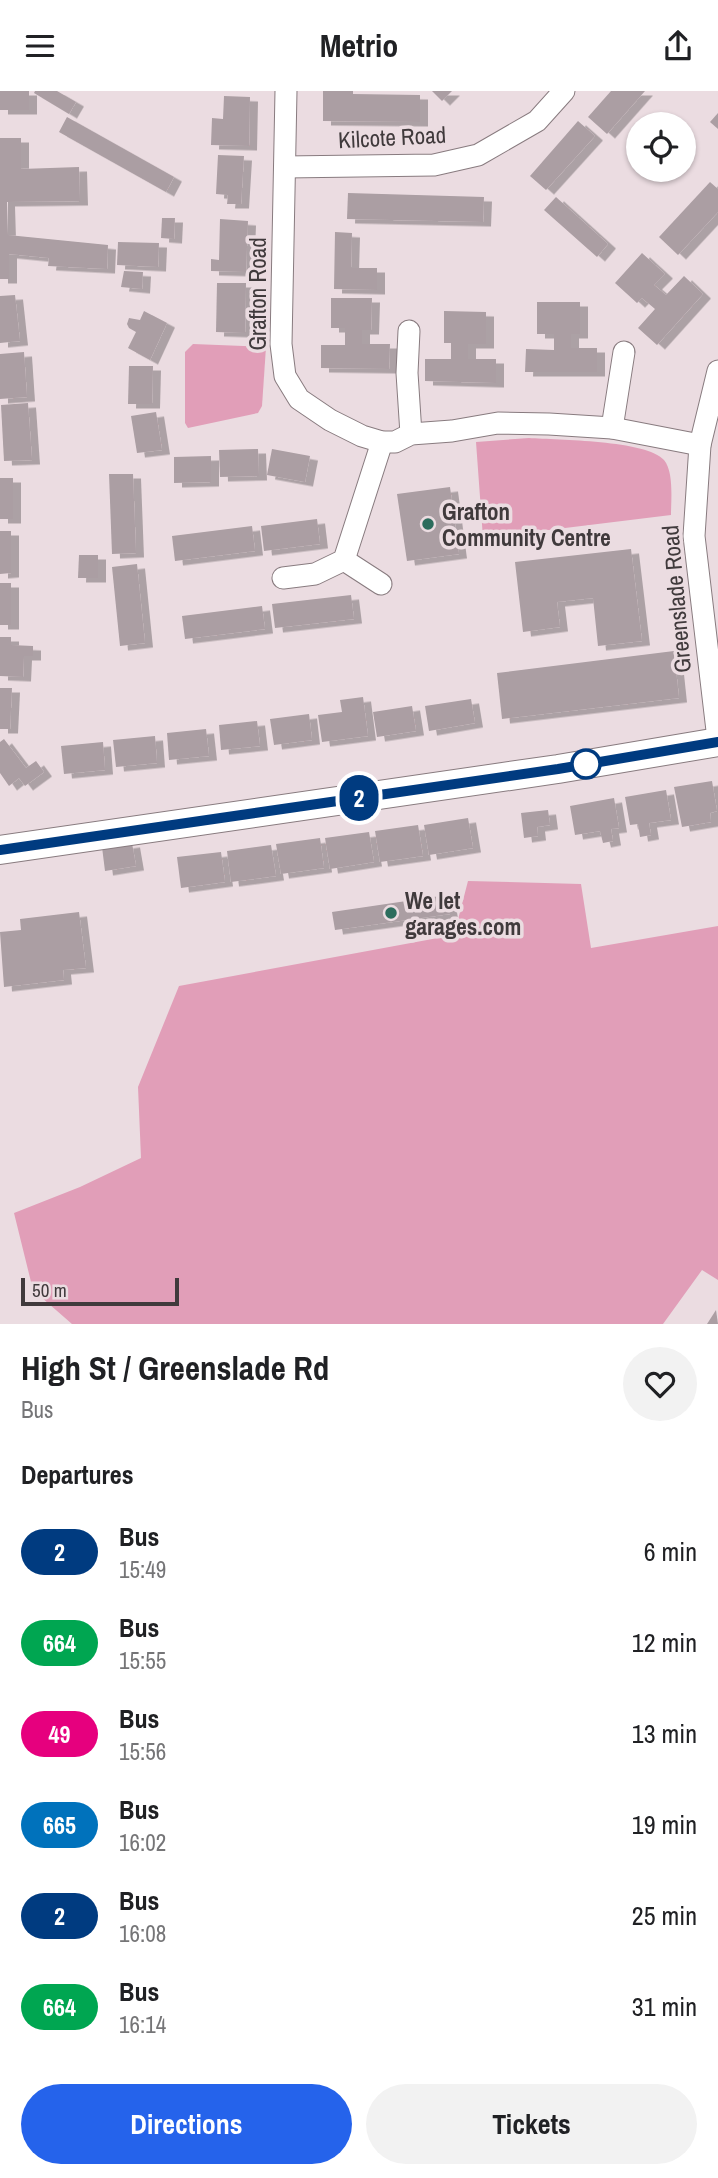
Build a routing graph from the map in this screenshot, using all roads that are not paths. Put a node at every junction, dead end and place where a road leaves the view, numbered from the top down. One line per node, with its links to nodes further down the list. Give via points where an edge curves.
1 (286, 91): 3 (street, Grafton Road)
2 (564, 91): 3 (street, Kilcote Road, via 537,121 478,155 434,165)
3 (285, 167): 9 (street, Grafton Road, via 281,344 285,376 312,410)
4 (408, 331): 8 (street)
5 (624, 352): 7 (street)
6 (718, 371): 10 (street, Greenslade Road)
7 (612, 428): 8 (street, via 498,423); 10 (street)
8 (411, 434): 9 (street)
9 (383, 442): 11 (street)
10 (700, 445): 14 (street, Greenslade Road, via 694,536)
11 (344, 560): 12 (street, via 315,574); 13 (street)
12 (283, 578)
13 (381, 584)
14 (718, 741): 15 (street, via 558,769)
15 (0, 850)

